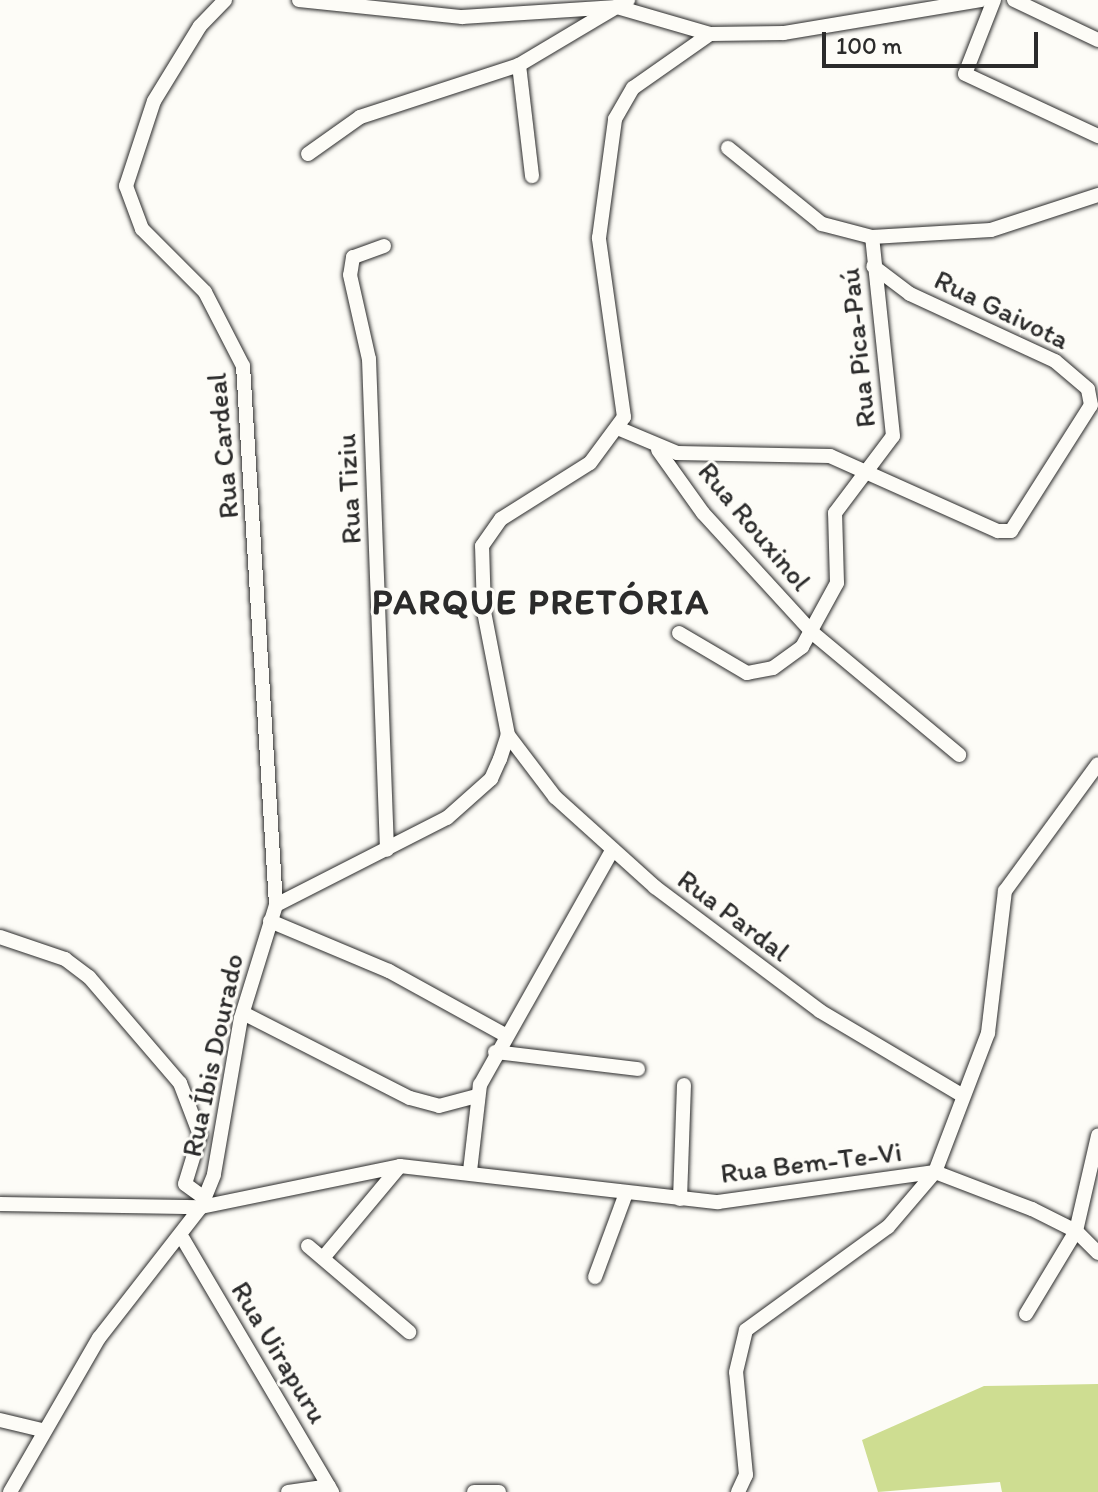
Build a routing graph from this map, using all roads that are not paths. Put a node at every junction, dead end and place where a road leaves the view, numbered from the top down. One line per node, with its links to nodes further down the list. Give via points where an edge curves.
1 (225, 0): 31 (street, Rua Cardeal, via 200,26 154,101 126,186 142,229 205,292 243,366)
2 (299, 0): 8 (street)
3 (410, 0): 8 (street)
4 (981, 0): 9 (street, via 784,33)
5 (994, 0): 12 (street, via 965,74)
6 (1014, 0): 10 (street)
7 (622, 4): 8 (street); 9 (street); 11 (street)
8 (425, 14)
9 (710, 34): 21 (street, via 650,71 615,119 599,238 625,384)
10 (1098, 40)
11 (519, 65): 14 (street, via 374,111); 15 (street)
12 (1098, 136)
13 (728, 148): 17 (street, Rua Pica-Paú, via 822,224)
14 (308, 154)
15 (532, 176)
16 (1098, 195): 17 (street, via 991,230)
17 (872, 237): 19 (street, Rua Pica-Paú)
18 (384, 246): 29 (street, Rua Tiziu, via 353,257 350,275 369,359)
19 (873, 266): 20 (street, Rua Gaivota, via 910,294 1055,361 1088,389); 23 (street, Rua Pica-Paú, via 895,418 887,452)
20 (1094, 406): 23 (street, Rua Gaivota, via 1011,531 998,531)
21 (620, 429): 22 (street); 26 (street, via 590,463 501,519 482,546 484,612)
22 (658, 450): 23 (street, via 737,460 813,453); 25 (street, Rua Rouxinol, via 703,513)
23 (867, 473): 25 (street, Rua Pica-Paú, via 835,513 837,583)
24 (679, 633): 25 (street, Rua Pica-Paú, via 747,673 773,668)
25 (814, 634): 27 (street, Rua Rouxinol)
26 (508, 735): 29 (street, via 491,779 474,797); 30 (street, Rua Pardal, via 555,797)
27 (959, 755)
28 (1098, 764): 40 (street, Rua Bem-Te-Vi, via 1005,891 988,1033)
29 (387, 850): 31 (street)
30 (612, 851): 35 (street); 40 (street, Rua Pardal, via 820,1011)
31 (276, 905): 32 (street, Rua Íbis Dourado)
32 (270, 921): 34 (street, Rua Íbis Dourado); 35 (street, via 389,971)
33 (0, 937): 47 (street, via 65,959 89,977 180,1083 200,1135 185,1184)
34 (243, 1013): 39 (street, via 410,1098 439,1106); 47 (street, Rua Íbis Dourado)
35 (503, 1034): 36 (street)
36 (495, 1052): 37 (street); 39 (street)
37 (638, 1069)
38 (684, 1085): 46 (street)
39 (476, 1096): 43 (street)
40 (963, 1096): 44 (street, Rua Bem-Te-Vi)
41 (1098, 1136): 49 (street)
42 (400, 1166): 43 (street, Rua Bem-Te-Vi); 47 (street, Rua Bem-Te-Vi); 53 (street)
43 (470, 1171): 45 (street, Rua Bem-Te-Vi)
44 (935, 1172): 46 (street, Rua Bem-Te-Vi, via 760,1200); 49 (street); 64 (street, via 905,1211 746,1330 736,1372 746,1475)
45 (626, 1193): 46 (street, Rua Bem-Te-Vi); 54 (street)
46 (680, 1199)
47 (202, 1203): 48 (street, Rua Bem-Te-Vi); 50 (street, Rua Íbis Dourado)
48 (0, 1204)
49 (1076, 1231): 52 (street); 55 (street)
50 (183, 1239): 58 (street, Rua Íbis Dourado, via 99,1338); 59 (street, Rua Uirapuru)
51 (308, 1246): 53 (street)
52 (1098, 1253)
53 (323, 1258): 56 (street)
54 (595, 1277)
55 (1026, 1314)
56 (409, 1332)
57 (0, 1420): 58 (street)
58 (42, 1430): 60 (street, Rua Íbis Dourado)
59 (331, 1489): 61 (street)
60 (10, 1492)
61 (288, 1492)
62 (474, 1492): 63 (street)
63 (499, 1492)
64 (738, 1492)

